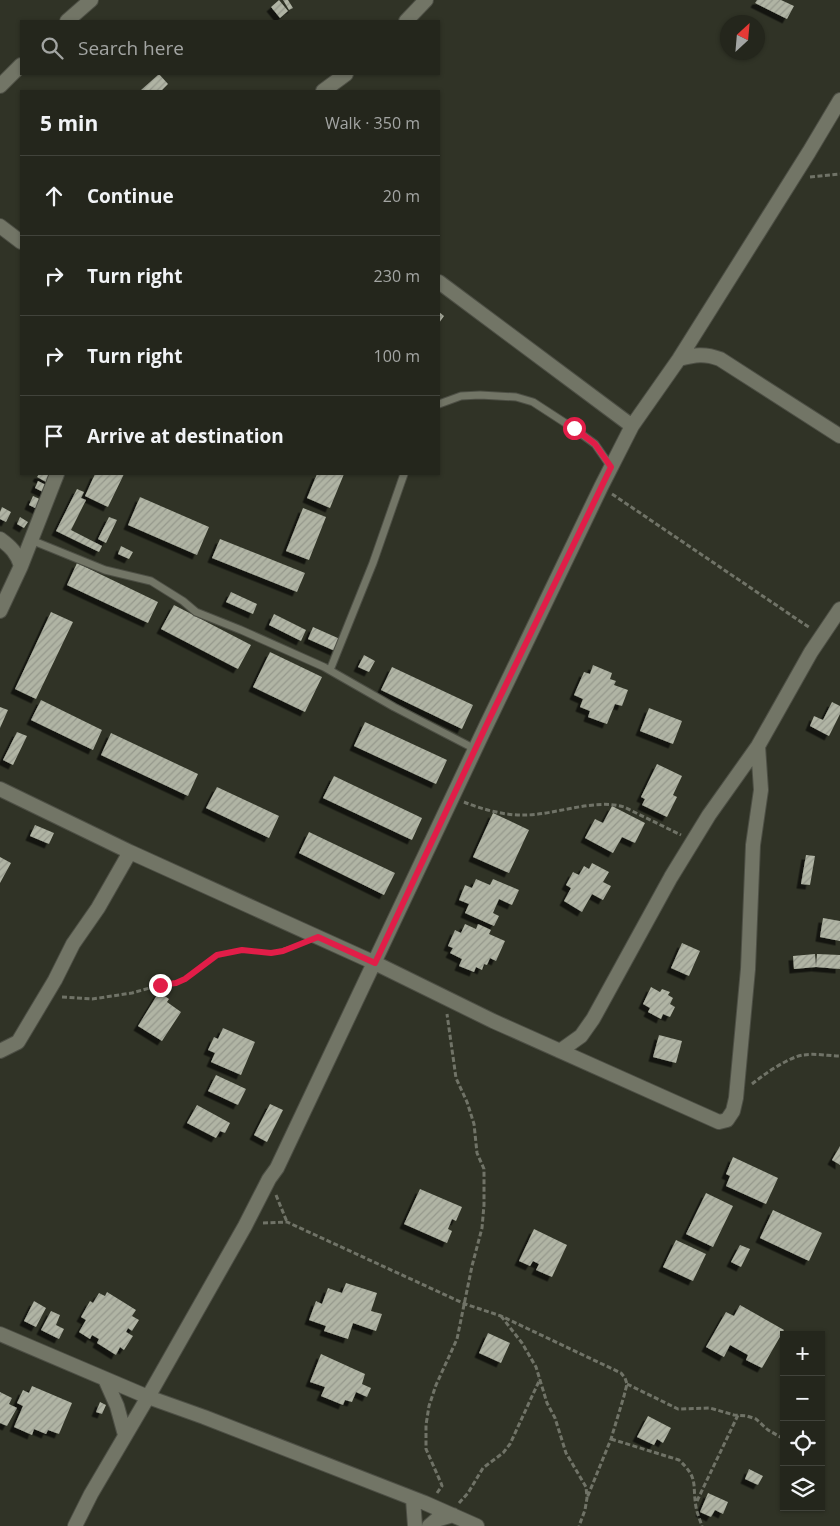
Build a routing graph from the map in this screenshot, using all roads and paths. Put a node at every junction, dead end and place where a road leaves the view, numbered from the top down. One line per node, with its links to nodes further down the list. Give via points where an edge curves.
1 (91, 0): 3 (street)
2 (426, 0): 4 (street)
3 (68, 20)
4 (407, 20)
5 (20, 66): 7 (street)
6 (345, 75): 8 (street)
7 (0, 86)
8 (324, 90)
9 (840, 100): 11 (street)
10 (840, 174): 11 (path)
11 (792, 179): 15 (street)
12 (0, 226): 13 (street)
13 (20, 241)
14 (440, 283): 17 (street)
15 (679, 359): 17 (street); 18 (street, via 696,355 720,359)
16 (440, 404): 19 (lane, via 460,396 516,397 533,402 595,444)
17 (632, 426): 19 (street)
18 (840, 436)
19 (611, 467): 22 (street)
20 (57, 475): 24 (street)
21 (404, 475): 29 (lane)
22 (601, 487): 28 (path); 31 (street)
23 (0, 539): 25 (street, via 17,555)
24 (31, 540): 25 (street); 29 (lane, via 105,570 151,581 196,612)
25 (21, 566): 27 (street)
26 (840, 610): 28 (street)
27 (0, 611)
28 (822, 636): 30 (street)
29 (330, 670): 31 (lane)
30 (758, 746): 34 (street); 43 (street, via 761,790 753,845 748,970)
31 (476, 749): 33 (street)
32 (0, 789): 35 (street)
33 (453, 797): 34 (path, via 480,808 523,816 614,804); 37 (street)
34 (693, 841): 41 (street, via 593,1019 581,1036)
35 (130, 852): 36 (street); 38 (street, via 73,944)
36 (318, 937): 37 (street); 38 (path, via 277,952 242,950 217,955 176,983 132,993 92,998)
37 (375, 963): 39 (street); 44 (street)
38 (46, 996): 40 (street, via 18,1042)
39 (443, 997): 41 (street); 47 (path, via 450,1024 456,1078 474,1124 477,1152 484,1169 482,1228)
40 (0, 1051)
41 (560, 1051): 43 (street, via 719,1122 727,1120)
42 (840, 1056): 43 (path, via 797,1057 771,1069)
43 (736, 1098)
44 (269, 1179): 45 (path); 46 (street)
45 (287, 1222): 46 (path); 47 (path)
46 (245, 1226): 53 (street)
47 (464, 1304): 48 (path); 59 (path, via 457,1339 436,1385 426,1425 426,1448 442,1486)
48 (501, 1316): 50 (path, via 522,1343); 52 (path, via 621,1373)
49 (0, 1334): 51 (street)
50 (540, 1378): 58 (path, via 566,1453 586,1486); 61 (path, via 510,1444 483,1468)
51 (105, 1379): 53 (street); 55 (street)
52 (627, 1384): 54 (path, via 678,1409 710,1408); 57 (path)
53 (148, 1397): 55 (street); 59 (street)
54 (738, 1415): 56 (path, via 756,1419); 60 (path)
55 (125, 1435): 62 (street)
56 (780, 1437)
57 (611, 1440): 58 (path); 60 (path, via 679,1460 694,1479)
58 (587, 1498): 66 (path)
59 (419, 1501): 61 (street); 63 (street)
60 (696, 1501): 67 (path)
61 (450, 1514): 64 (street); 65 (street)
62 (75, 1526)
63 (414, 1526)
64 (429, 1526)
65 (477, 1526)
66 (579, 1526)
67 (702, 1526)

